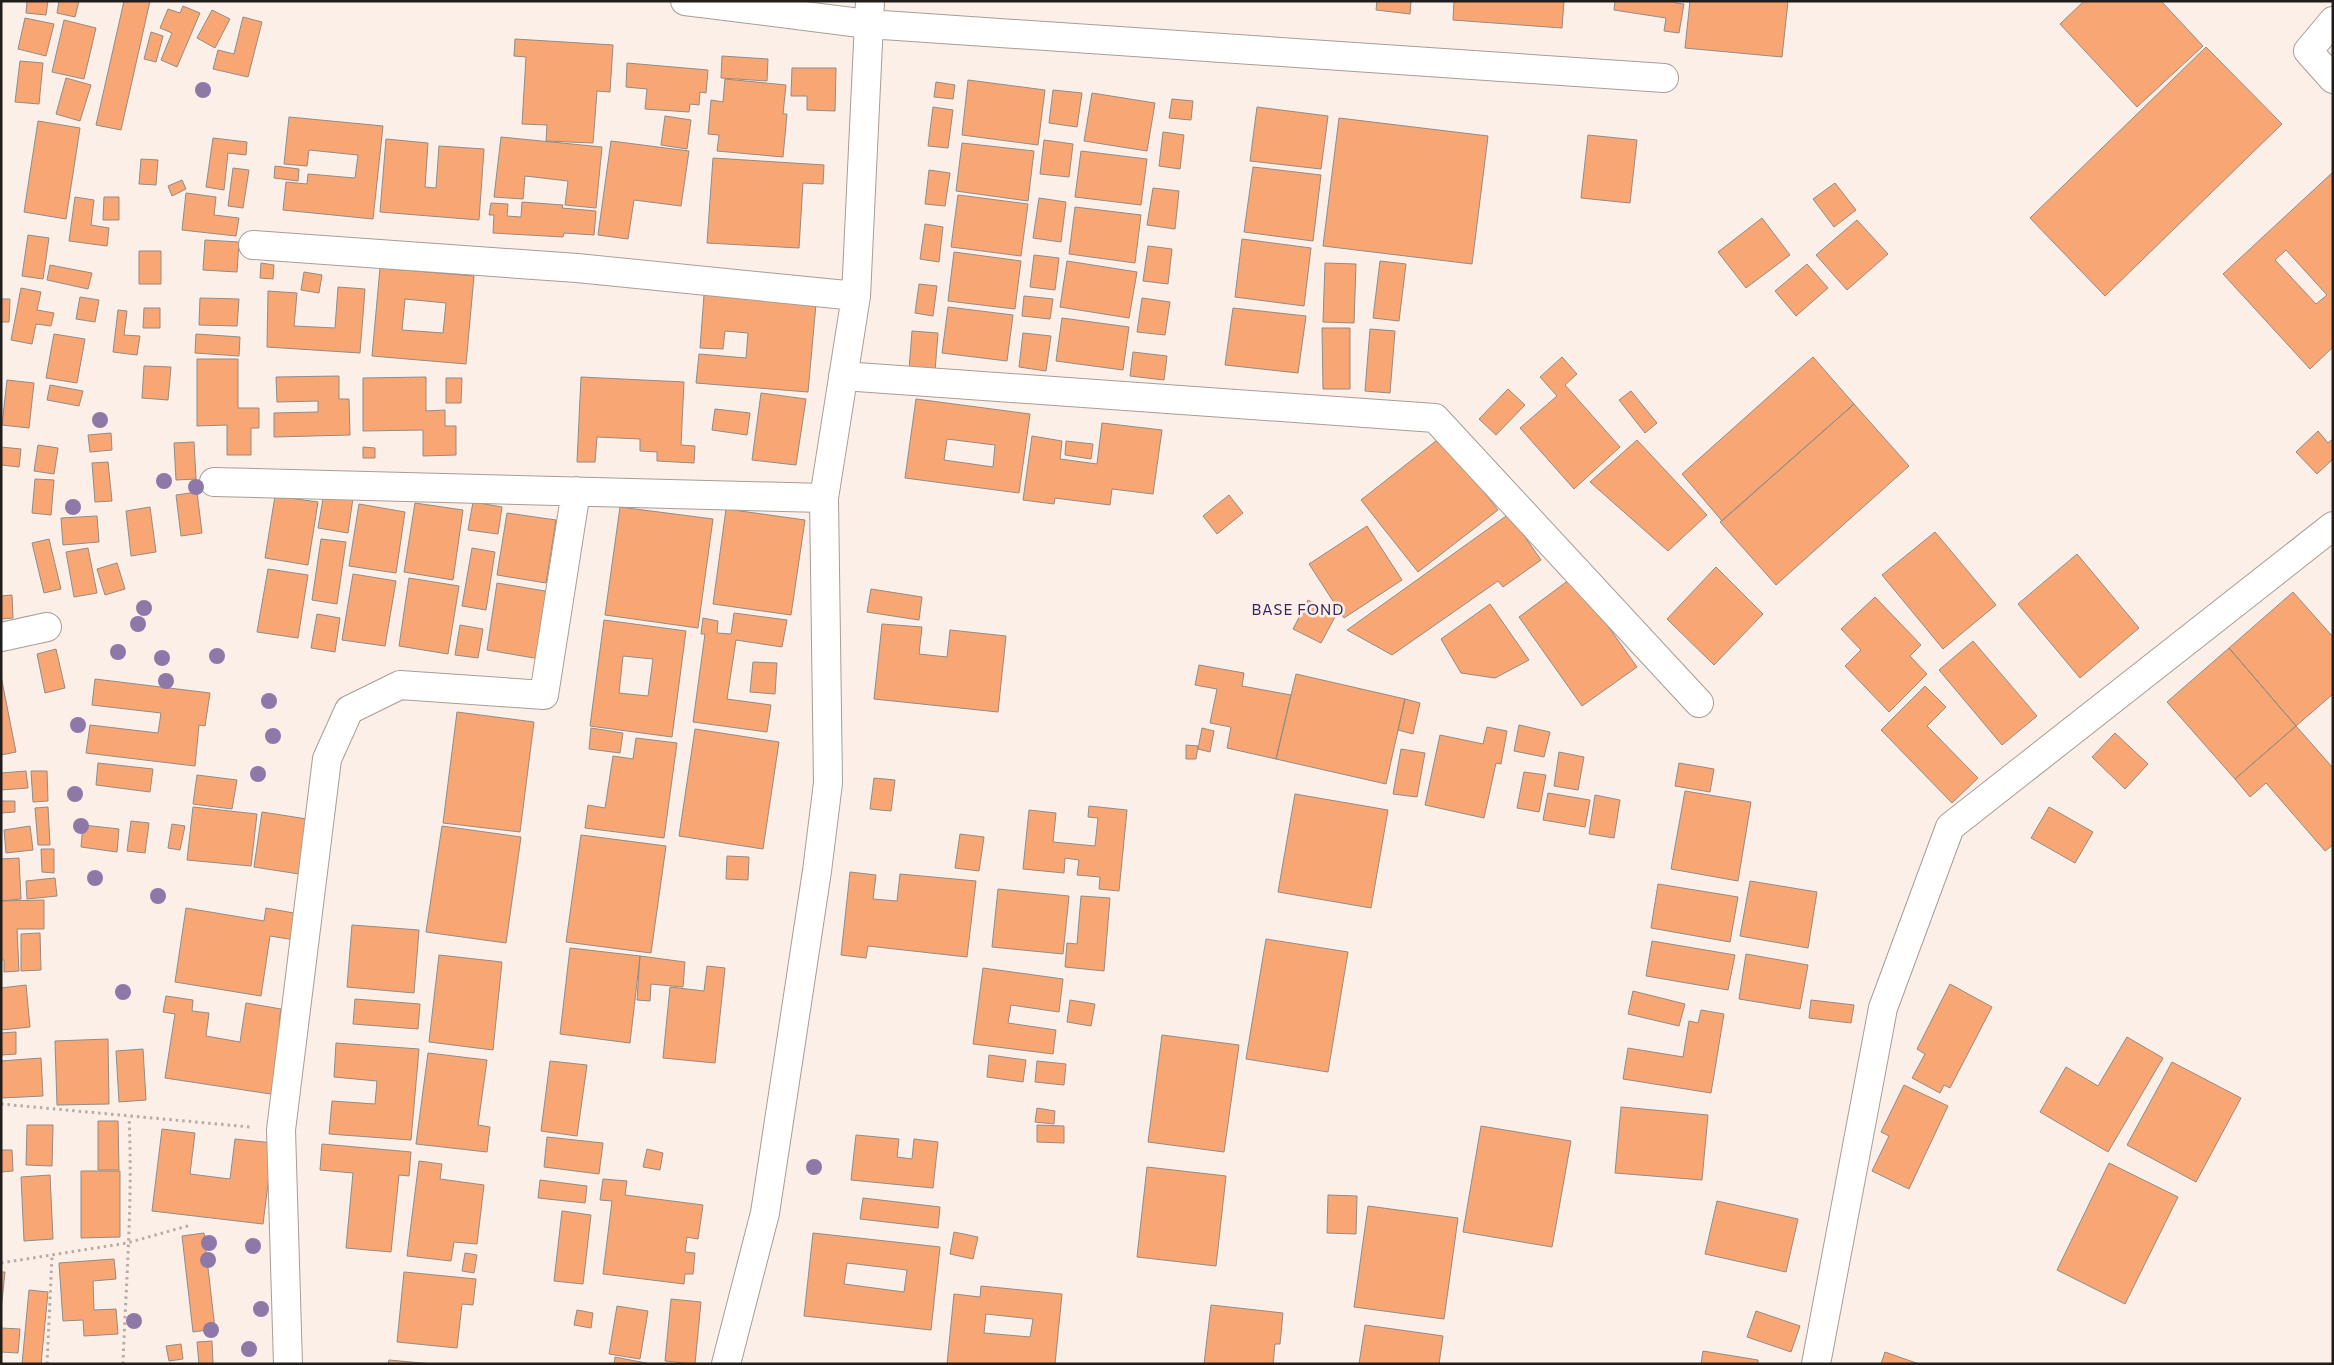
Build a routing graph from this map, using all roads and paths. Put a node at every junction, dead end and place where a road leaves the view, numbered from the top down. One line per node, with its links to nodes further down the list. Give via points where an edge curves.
1 (685, 1): 2 (street)
2 (869, 12): 4 (street); 7 (street)
3 (2333, 21): 5 (street, via 2308,51)
4 (1664, 78)
5 (2333, 79)
6 (253, 245): 7 (street, via 577,268)
7 (856, 296): 8 (street)
8 (842, 376): 11 (street); 15 (street, via 1435,418)
9 (214, 482): 10 (street)
10 (576, 491): 11 (street); 18 (street, via 544,695 400,685 349,710 327,759)
11 (824, 498): 26 (street, via 828,783 765,1213)
12 (2333, 526): 27 (street, via 1950,827 1883,1008)
13 (47, 626): 14 (street)
14 (1, 637)
15 (1698, 703)
16 (1, 1104): 17 (path)
17 (129, 1117): 18 (path); 20 (path, via 132,1176)
18 (281, 1130): 25 (street)
19 (191, 1225): 20 (path)
20 (127, 1244): 21 (path); 24 (path)
21 (52, 1256): 22 (path); 23 (path)
22 (1, 1263)
23 (47, 1364)
24 (123, 1364)
25 (288, 1364)
26 (726, 1364)
27 (1816, 1364)

